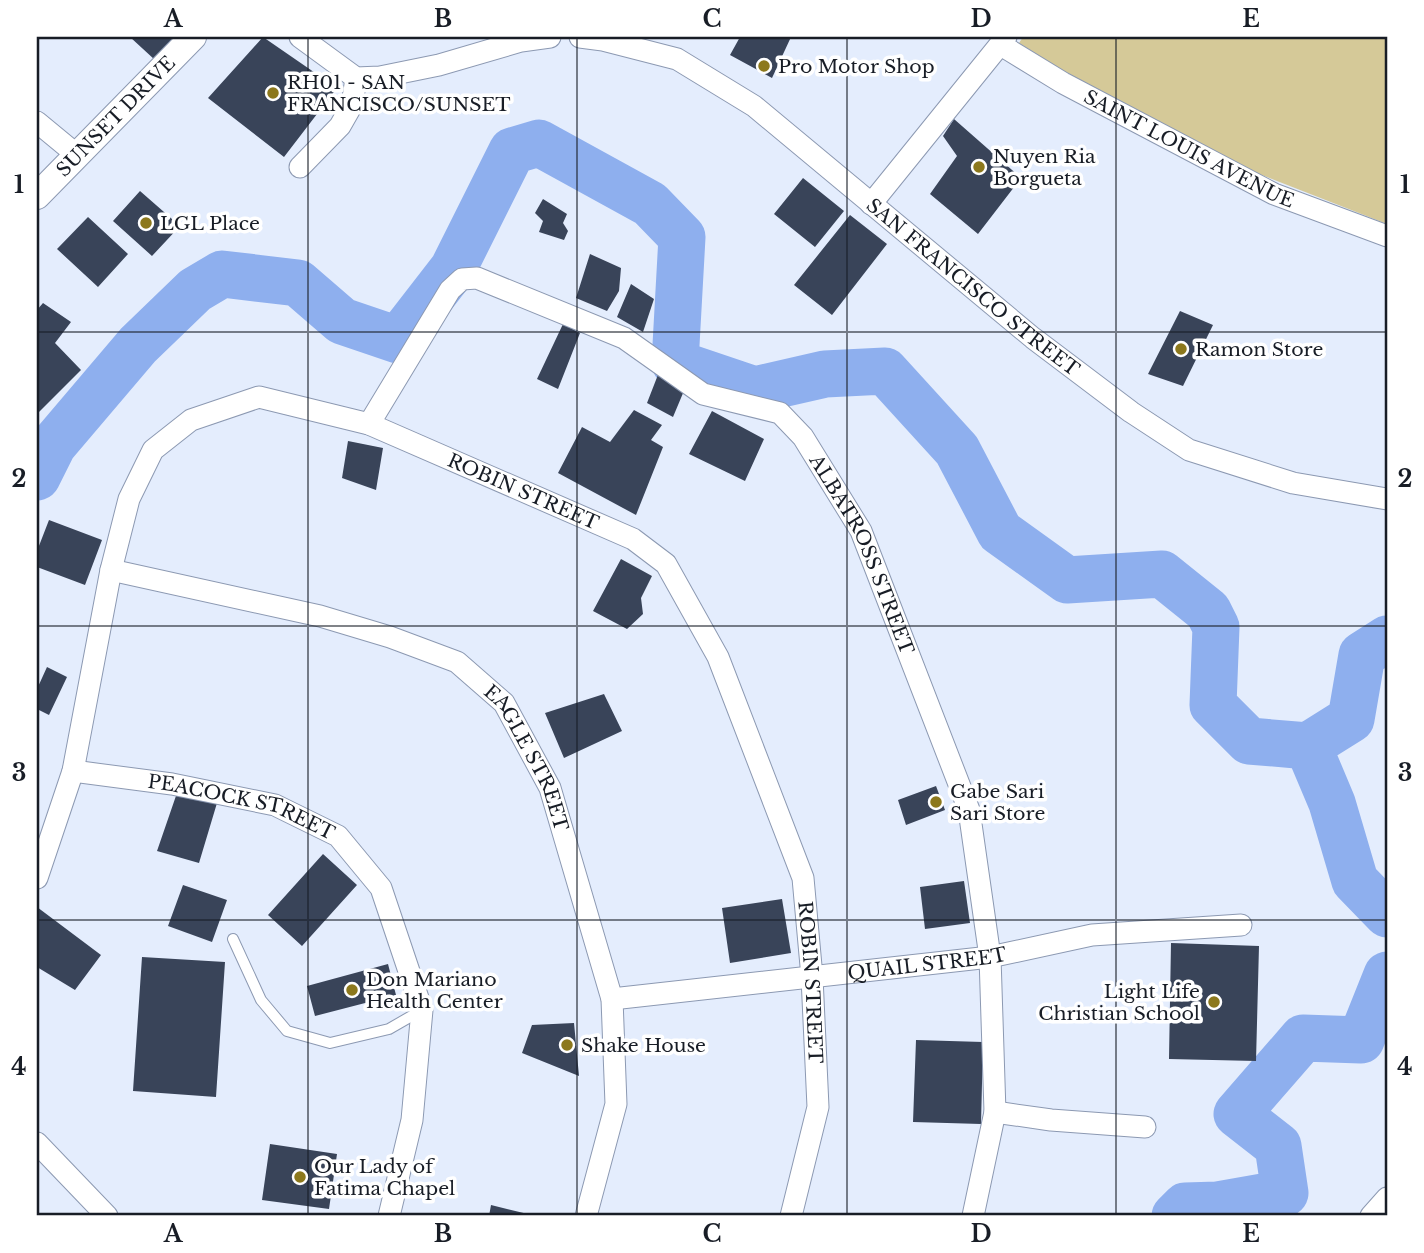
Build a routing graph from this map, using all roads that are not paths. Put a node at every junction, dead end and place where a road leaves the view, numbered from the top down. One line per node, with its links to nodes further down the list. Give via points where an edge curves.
1 (193, 37): 8 (street, SUNSET DRIVE)
2 (300, 37): 6 (street)
3 (550, 37): 6 (street, via 439,65)
4 (580, 37): 11 (street, SAN FRANCISCO STREET, via 677,59 754,106)
5 (1004, 41): 11 (street); 12 (street, SAINT LOUIS AVENUE, via 1063,83 1274,194)
6 (356, 78): 9 (street, via 352,105 340,126)
7 (37, 122): 8 (street)
8 (77, 155): 10 (street, SUNSET DRIVE)
9 (300, 167)
10 (37, 197)
11 (871, 204): 14 (street, SAN FRANCISCO STREET, via 1033,338 1189,450 1293,483)
12 (1387, 236)
13 (369, 424): 15 (street, ROBIN STREET, via 258,397 191,420 153,450 129,499); 20 (street, ALBATROSS STREET, via 450,290 462,279 477,278 624,338 703,394 780,413 803,437 861,531 969,810); 21 (street, ROBIN STREET, via 633,539 666,564 719,657 803,878)
14 (1387, 499)
15 (111, 570): 16 (street, ROBIN STREET); 22 (street, EAGLE STREET, via 320,615 390,637 457,663 495,695 504,703 550,788)
16 (73, 771): 17 (street, ROBIN STREET); 23 (street, PEACOCK STREET, via 172,784 275,805 338,836 381,888)
17 (37, 878)
18 (1241, 925): 20 (street, QUAIL STREET, via 1093,935)
19 (233, 939): 23 (lane, via 261,1000 287,1031 330,1043 389,1029)
20 (990, 957): 21 (street, QUAIL STREET); 24 (street, ALBATROSS STREET)
21 (812, 976): 22 (street, QUAIL STREET); 31 (street, ROBIN STREET, via 818,1107)
22 (612, 999): 30 (street, EAGLE STREET, via 616,1104)
23 (422, 1010): 29 (street, PEACOCK STREET, via 412,1120)
24 (995, 1112): 25 (street); 32 (street, ALBATROSS STREET)
25 (1145, 1127)
26 (37, 1143): 28 (street)
27 (1387, 1198): 33 (street)
28 (107, 1216)
29 (389, 1216)
30 (586, 1216)
31 (791, 1216)
32 (973, 1216)
33 (1371, 1216)

